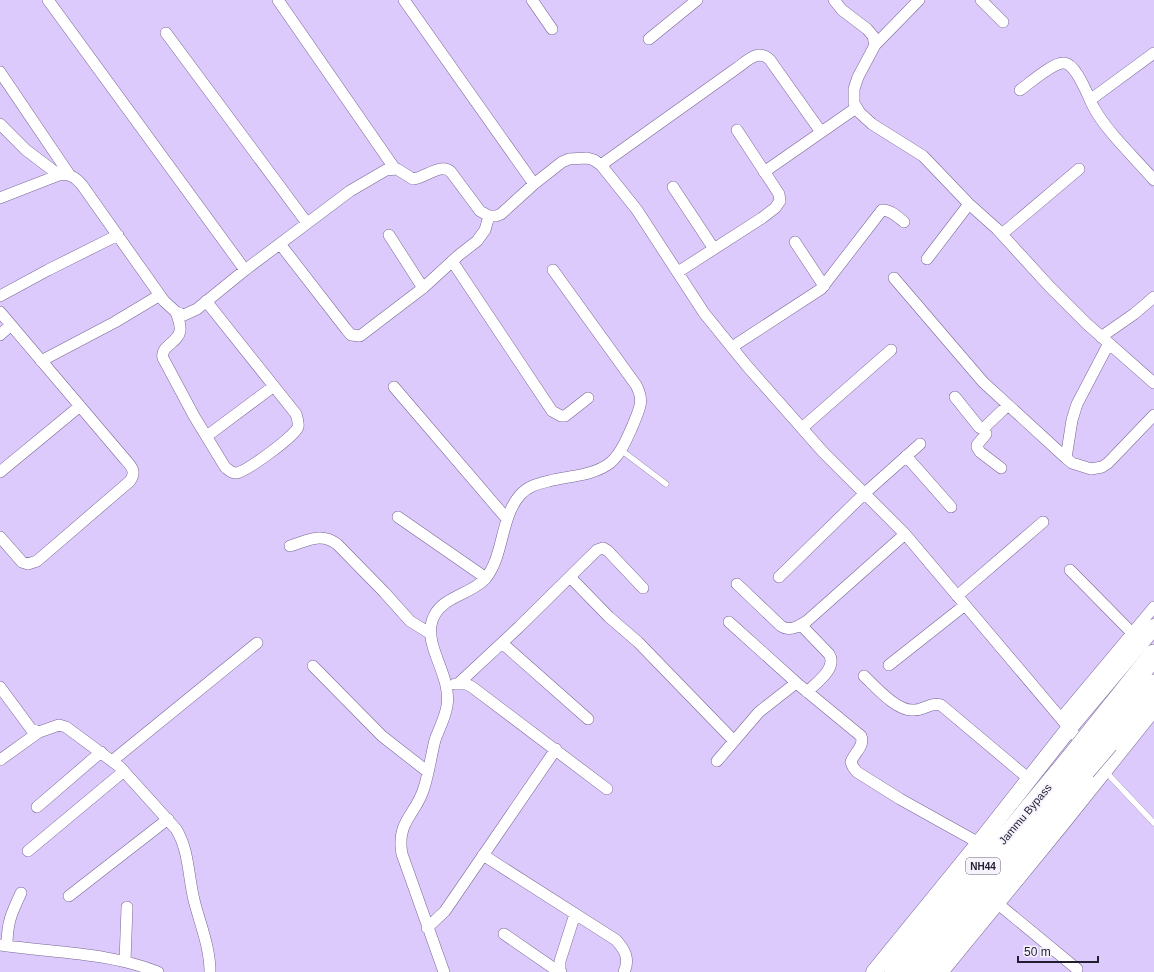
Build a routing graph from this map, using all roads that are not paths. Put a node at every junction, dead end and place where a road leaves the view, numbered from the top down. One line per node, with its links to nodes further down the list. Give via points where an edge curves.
1 (48, 0): 43 (street)
2 (278, 0): 23 (street)
3 (404, 0): 28 (street)
4 (532, 0): 10 (street)
5 (697, 0): 12 (street)
6 (834, 0): 13 (street, via 847,14 871,32)
7 (919, 0): 13 (street)
8 (981, 0): 9 (street)
9 (1003, 22)
10 (552, 29)
11 (166, 33): 34 (street)
12 (648, 39)
13 (874, 45): 18 (street, via 854,89)
14 (1154, 53): 17 (street)
15 (0, 72): 26 (street)
16 (1020, 90): 17 (street, via 1052,67 1063,63 1075,72)
17 (1090, 100): 27 (street, via 1110,130)
18 (856, 108): 21 (street); 31 (street, via 872,124 923,156)
19 (0, 124): 26 (street, via 26,150)
20 (737, 130): 25 (street)
21 (821, 132): 22 (street, via 775,66 767,57 759,54); 25 (street)
22 (601, 165): 28 (street, via 587,158 569,159); 45 (street, via 637,210)
23 (396, 169): 32 (street, via 413,180 447,169 480,210); 34 (street, via 386,170 350,191)
24 (1079, 169): 35 (street)
25 (764, 172): 40 (street, via 779,194 780,201 766,216)
26 (64, 175): 30 (street); 36 (street, via 82,185)
27 (1154, 180)
28 (534, 184): 32 (street, via 501,214)
29 (673, 187): 40 (street)
30 (0, 198)
31 (969, 204): 35 (street); 41 (street)
32 (489, 216): 42 (street, via 481,236)
33 (904, 222): 47 (street, via 890,212 882,210)
34 (307, 223): 39 (street)
35 (1002, 234): 57 (street, via 1049,286)
36 (118, 235): 49 (street); 50 (street)
37 (389, 235): 48 (street)
38 (796, 242): 47 (street)
39 (280, 244): 43 (street); 48 (street, via 351,335 364,334)
40 (714, 249): 45 (street)
41 (927, 259)
42 (452, 261): 48 (street); 65 (street, via 552,411 565,416)
43 (245, 270): 52 (street)
44 (553, 270): 73 (street, via 639,391 641,404)
45 (678, 272): 58 (street, via 704,313)
46 (894, 278): 66 (street, via 983,382)
47 (824, 286): 58 (street)
48 (423, 288)
49 (160, 295): 54 (street); 60 (street)
50 (0, 296)
51 (1154, 297): 57 (street)
52 (206, 301): 54 (street, via 187,314); 62 (street)
53 (0, 312): 55 (street)
54 (176, 312): 71 (street, via 180,332 164,349 162,355)
55 (11, 325): 56 (street); 60 (street)
56 (0, 335)
57 (1105, 340): 61 (street); 75 (street, via 1077,404)
58 (732, 347): 69 (street)
59 (891, 350): 69 (street)
60 (41, 361): 67 (street)
61 (1154, 383)
62 (274, 386): 71 (street); 71 (street, via 296,414 298,421 295,432 280,445 247,469 237,473 225,467)
63 (394, 387): 82 (street)
64 (955, 397): 70 (street)
65 (588, 398)
66 (1008, 405): 70 (street, via 986,425); 75 (street)
67 (80, 406): 77 (street); 85 (street, via 132,468 133,477 36,561 28,564 22,562)
68 (1154, 416): 75 (street, via 1102,467 1083,467)
69 (802, 428): 79 (street)
70 (984, 430): 76 (street, via 986,434 977,445 978,450)
71 (207, 436)
72 (920, 444): 74 (street)
73 (621, 450): 78 (lane); 82 (street, via 602,468 531,486 519,496)
74 (906, 456): 79 (street); 80 (street)
75 (1066, 458)
76 (1001, 468)
77 (0, 472)
78 (666, 484)
79 (865, 494): 84 (street); 89 (street)
80 (951, 507)
81 (398, 517): 90 (street)
82 (507, 519): 90 (street, via 492,568)
83 (1043, 522): 93 (street)
84 (905, 534): 93 (street); 97 (street)
85 (0, 538)
86 (290, 546): 100 (street, via 320,537 331,539 410,622)
87 (1070, 570): 99 (street)
88 (570, 577): 92 (street, via 597,550 603,548); 102 (street); 118 (street, via 638,642)
89 (780, 577)
90 (486, 578): 100 (street, via 473,589 441,605 432,621)
91 (737, 584): 97 (street, via 781,626 791,629)
92 (643, 588)
93 (957, 596): 94 (street)
94 (965, 605): 104 (street); 115 (street)
95 (1154, 607): 99 (street)
96 (729, 622): 108 (street)
97 (801, 624): 112 (street, via 829,654 832,662 828,670)
98 (1154, 627): 115 (street)
99 (1132, 633): 115 (street)
100 (431, 634): 111 (street)
101 (257, 643): 122 (street)
102 (502, 643): 107 (street); 114 (street)
103 (1154, 655): 117 (highway, Jammu Bypass / NH44)
104 (889, 665)
105 (313, 666): 126 (street, via 382,736)
106 (864, 676): 127 (street, via 903,708 915,710 930,705 941,705)
107 (459, 683): 111 (street); 119 (street, via 472,687)
108 (796, 683): 112 (street); 118 (street, via 759,712)
109 (1154, 684): 117 (highway, Jammu Bypass / NH44)
110 (0, 687): 116 (street, via 31,729)
111 (447, 687): 126 (street, via 447,705 438,729)
112 (807, 692): 132 (street, via 860,736 861,745 851,762 857,772)
113 (1154, 708): 124 (street)
114 (588, 719)
115 (1065, 723): 124 (street); 127 (street)
116 (40, 732): 120 (street, via 58,725 66,727); 121 (street)
117 (1101, 736): 124 (highway, Jammu Bypass / NH44, bridge)
118 (734, 741): 123 (street)
119 (556, 749): 128 (street); 134 (street)
120 (101, 752): 122 (street); 129 (street)
121 (0, 760)
122 (112, 761): 125 (street)
123 (717, 761)
124 (1087, 766): 131 (lane); 137 (street); 152 (highway, Jammu Bypass / NH44); 153 (highway, Jammu Bypass / NH44)
125 (124, 771): 130 (street); 133 (street)
126 (428, 772): 141 (street, via 420,798 402,830 400,843)
127 (1029, 779): 132 (street)
128 (607, 789)
129 (37, 807)
130 (168, 819): 136 (street); 147 (street, via 181,837 187,853 191,888 210,960)
131 (1154, 823)
132 (979, 843): 151 (street)
133 (28, 851)
134 (483, 855): 139 (street); 141 (street, via 445,911)
135 (21, 893): 140 (street)
136 (69, 896)
137 (997, 903): 145 (street); 154 (street)
138 (127, 907): 144 (street)
139 (575, 914): 149 (street, via 560,961); 150 (street, via 622,946 627,957)
140 (4, 919): 143 (street)
141 (427, 928): 148 (street)
142 (504, 934): 149 (street)
143 (3, 945): 144 (street)
144 (125, 961): 146 (street)
145 (1077, 969)
146 (158, 972)
147 (210, 972)
148 (444, 972)
149 (560, 972)
150 (624, 972)
151 (874, 972)
152 (895, 972)
153 (918, 972)
154 (940, 972)

